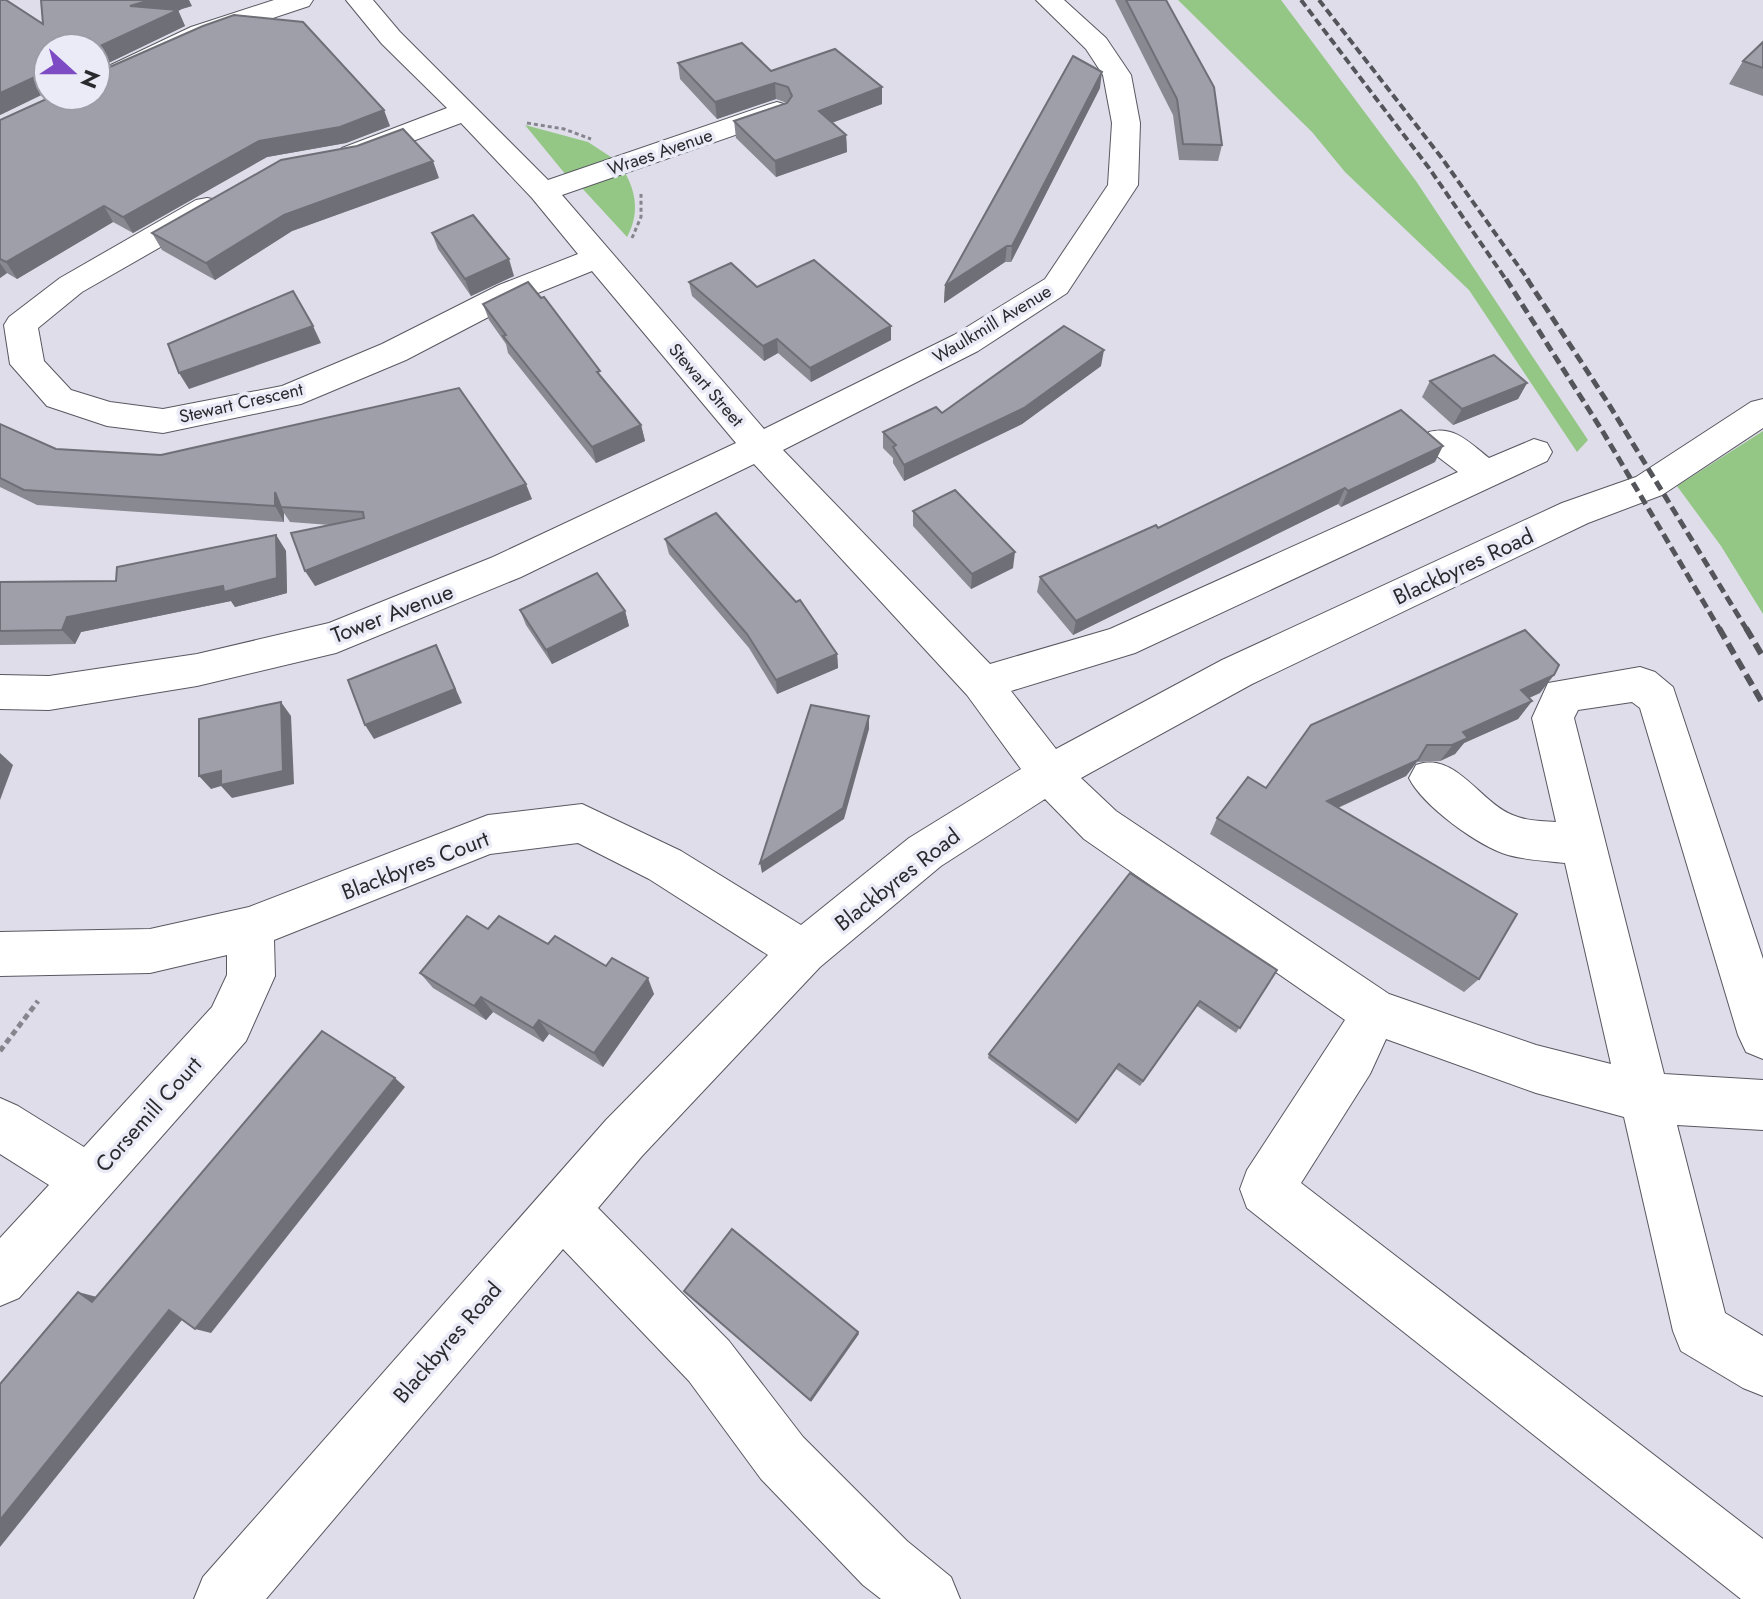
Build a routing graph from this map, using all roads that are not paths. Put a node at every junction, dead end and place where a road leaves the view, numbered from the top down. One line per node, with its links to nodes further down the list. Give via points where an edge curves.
1 (300, 0): 4 (street, via 200,33)
2 (359, 0): 5 (street, Stewart Street)
3 (1049, 0): 13 (street, Waulkmill Avenue, via 1096,44 1117,75 1126,123 1123,185 1056,286 966,343)
4 (112, 75)
5 (466, 111): 7 (street, via 353,154); 9 (street, Stewart Street)
6 (777, 111): 9 (street, Wraes Avenue)
7 (324, 159)
8 (237, 190): 10 (street, Stewart Crescent, via 71,285 21,325 27,364 59,398 107,414 163,421 289,396)
9 (543, 192): 10 (street, Stewart Street)
10 (598, 257): 13 (street, Stewart Street)
11 (1763, 411): 18 (street, Blackbyres Road, via 1649,486 1575,513 1237,672)
12 (1442, 441): 15 (street)
13 (759, 447): 16 (street, Stewart Street); 17 (street, Tower Avenue, via 507,567 336,637 197,670 49,693)
14 (1534, 452): 15 (street)
15 (1486, 474): 16 (street, via 1121,642)
16 (982, 683): 18 (street, Stewart Street)
17 (0, 692)
18 (1049, 774): 22 (street, Blackbyres Road, via 925,852); 24 (street, Stewart Street, via 1100,825)
19 (1431, 778): 20 (street, via 1510,836)
20 (1584, 846): 25 (street, via 1553,718 1563,695 1640,684 1658,699); 26 (street)
21 (250, 928): 22 (street, Blackbyres Court, via 488,835 582,823 665,865); 23 (street, Blackbyres Court, via 150,951); 29 (street, Corsemill Court, via 251,976 229,1024)
22 (803, 952): 30 (street, Blackbyres Road)
23 (0, 954)
24 (1374, 1012): 26 (street, Stewart Street, via 1536,1069); 33 (street, via 1352,1057 1266,1189)
25 (1763, 1035)
26 (1645, 1098): 27 (street, Stewart Street); 32 (street, via 1701,1331)
27 (1763, 1105)
28 (0, 1124): 29 (street)
29 (90, 1181): 31 (street, Corsemill Court)
30 (561, 1209): 34 (street, Blackbyres Road); 35 (street, via 709,1361 782,1458 885,1563)
31 (0, 1279)
32 (1763, 1368)
33 (1763, 1577)
34 (225, 1599)
35 (929, 1599)

